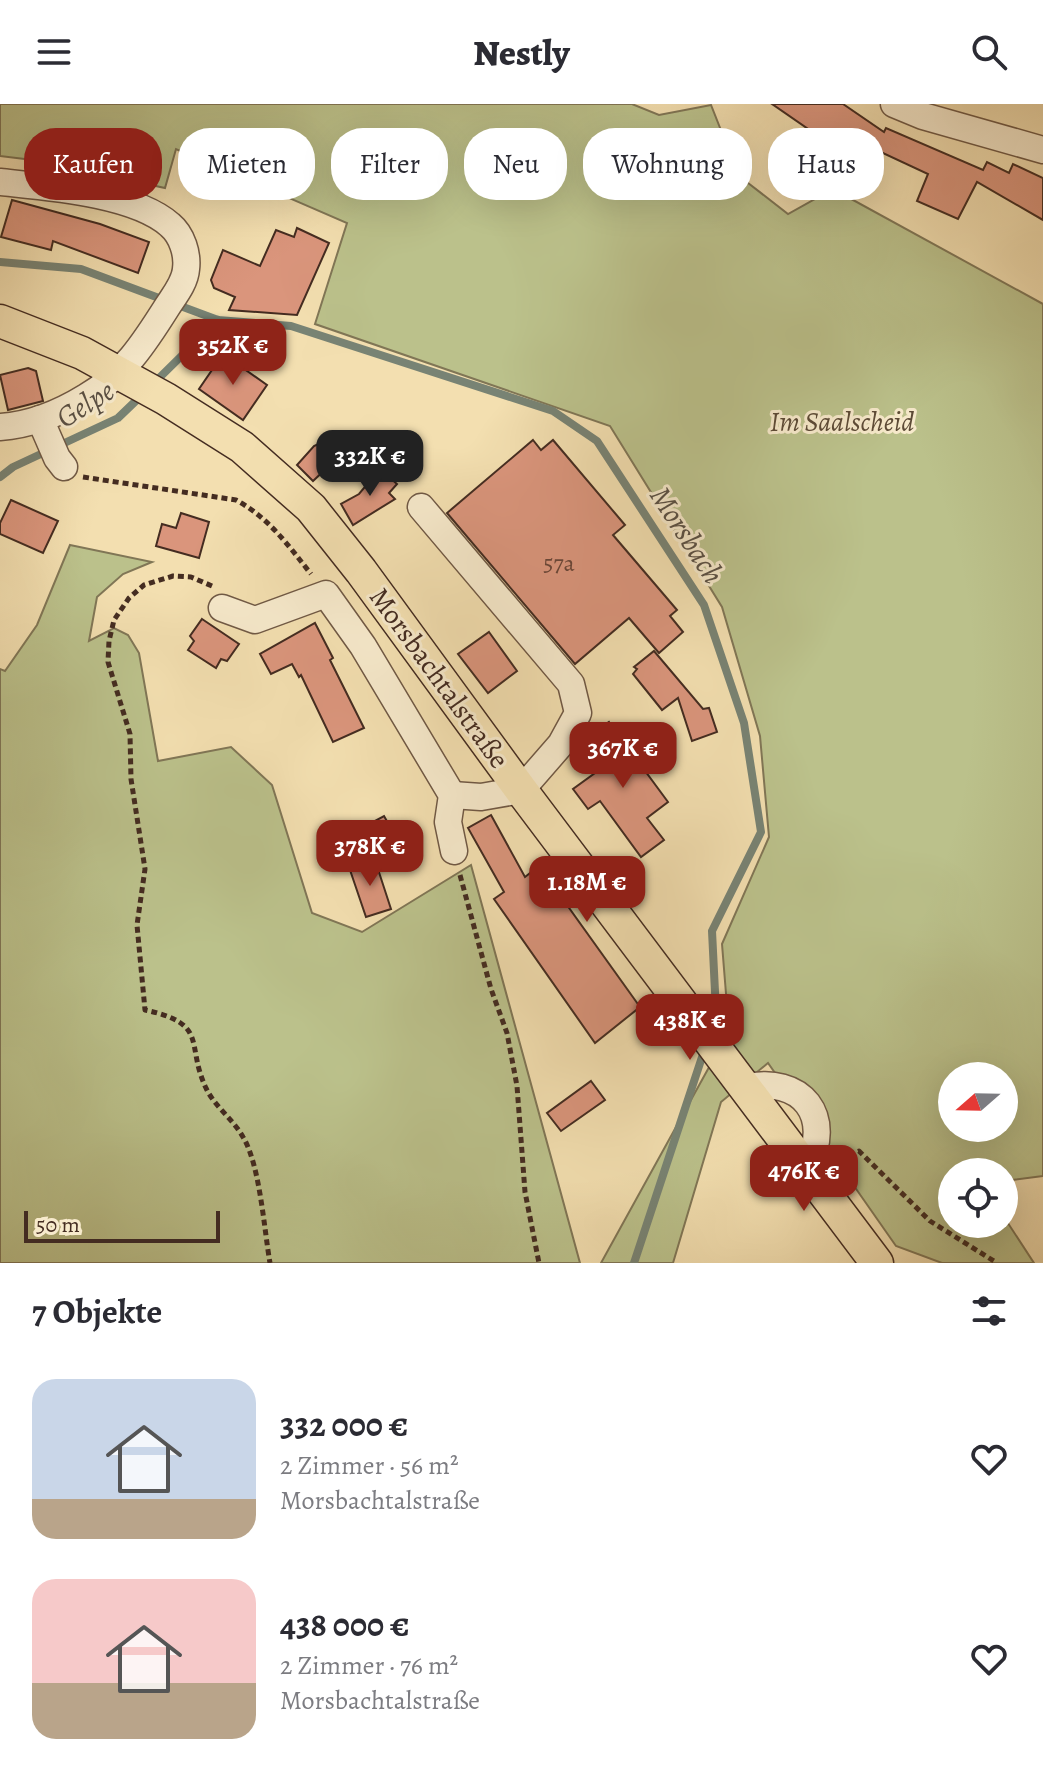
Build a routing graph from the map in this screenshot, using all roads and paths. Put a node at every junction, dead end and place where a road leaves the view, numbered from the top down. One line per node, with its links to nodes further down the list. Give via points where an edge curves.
1 (894, 104): 2 (street)
2 (1043, 150)
3 (0, 182): 5 (street, via 67,189 137,207 171,225 180,236 186,269 181,285)
4 (0, 321): 5 (main road, via 82,353)
5 (127, 378): 6 (street); 12 (main road, Morsbachtalstraße, via 242,447 311,508)
6 (40, 419): 7 (street); 8 (street)
7 (0, 427)
8 (61, 463): 10 (path, via 76,475 97,480 236,500 274,527)
9 (421, 507): 12 (street, via 571,684 578,713 561,744)
10 (326, 594): 11 (street, via 255,620); 13 (street)
11 (231, 603): 16 (path, via 191,577 173,576 144,585 114,620 108,662 130,734 145,869 137,925 145,1010 164,1014 194,1037 206,1091 244,1137)
12 (521, 790): 13 (street, via 481,797); 15 (main road, Morsbachtalstraße)
13 (452, 795): 14 (street, via 448,822)
14 (454, 851): 17 (path, via 507,1033 525,1192)
15 (847, 1223): 18 (main road, Morsbachtalstraße); 19 (path, via 841,1169 844,1156 859,1151 930,1221)
16 (270, 1263)
17 (539, 1263)
18 (877, 1263)
19 (997, 1263)

